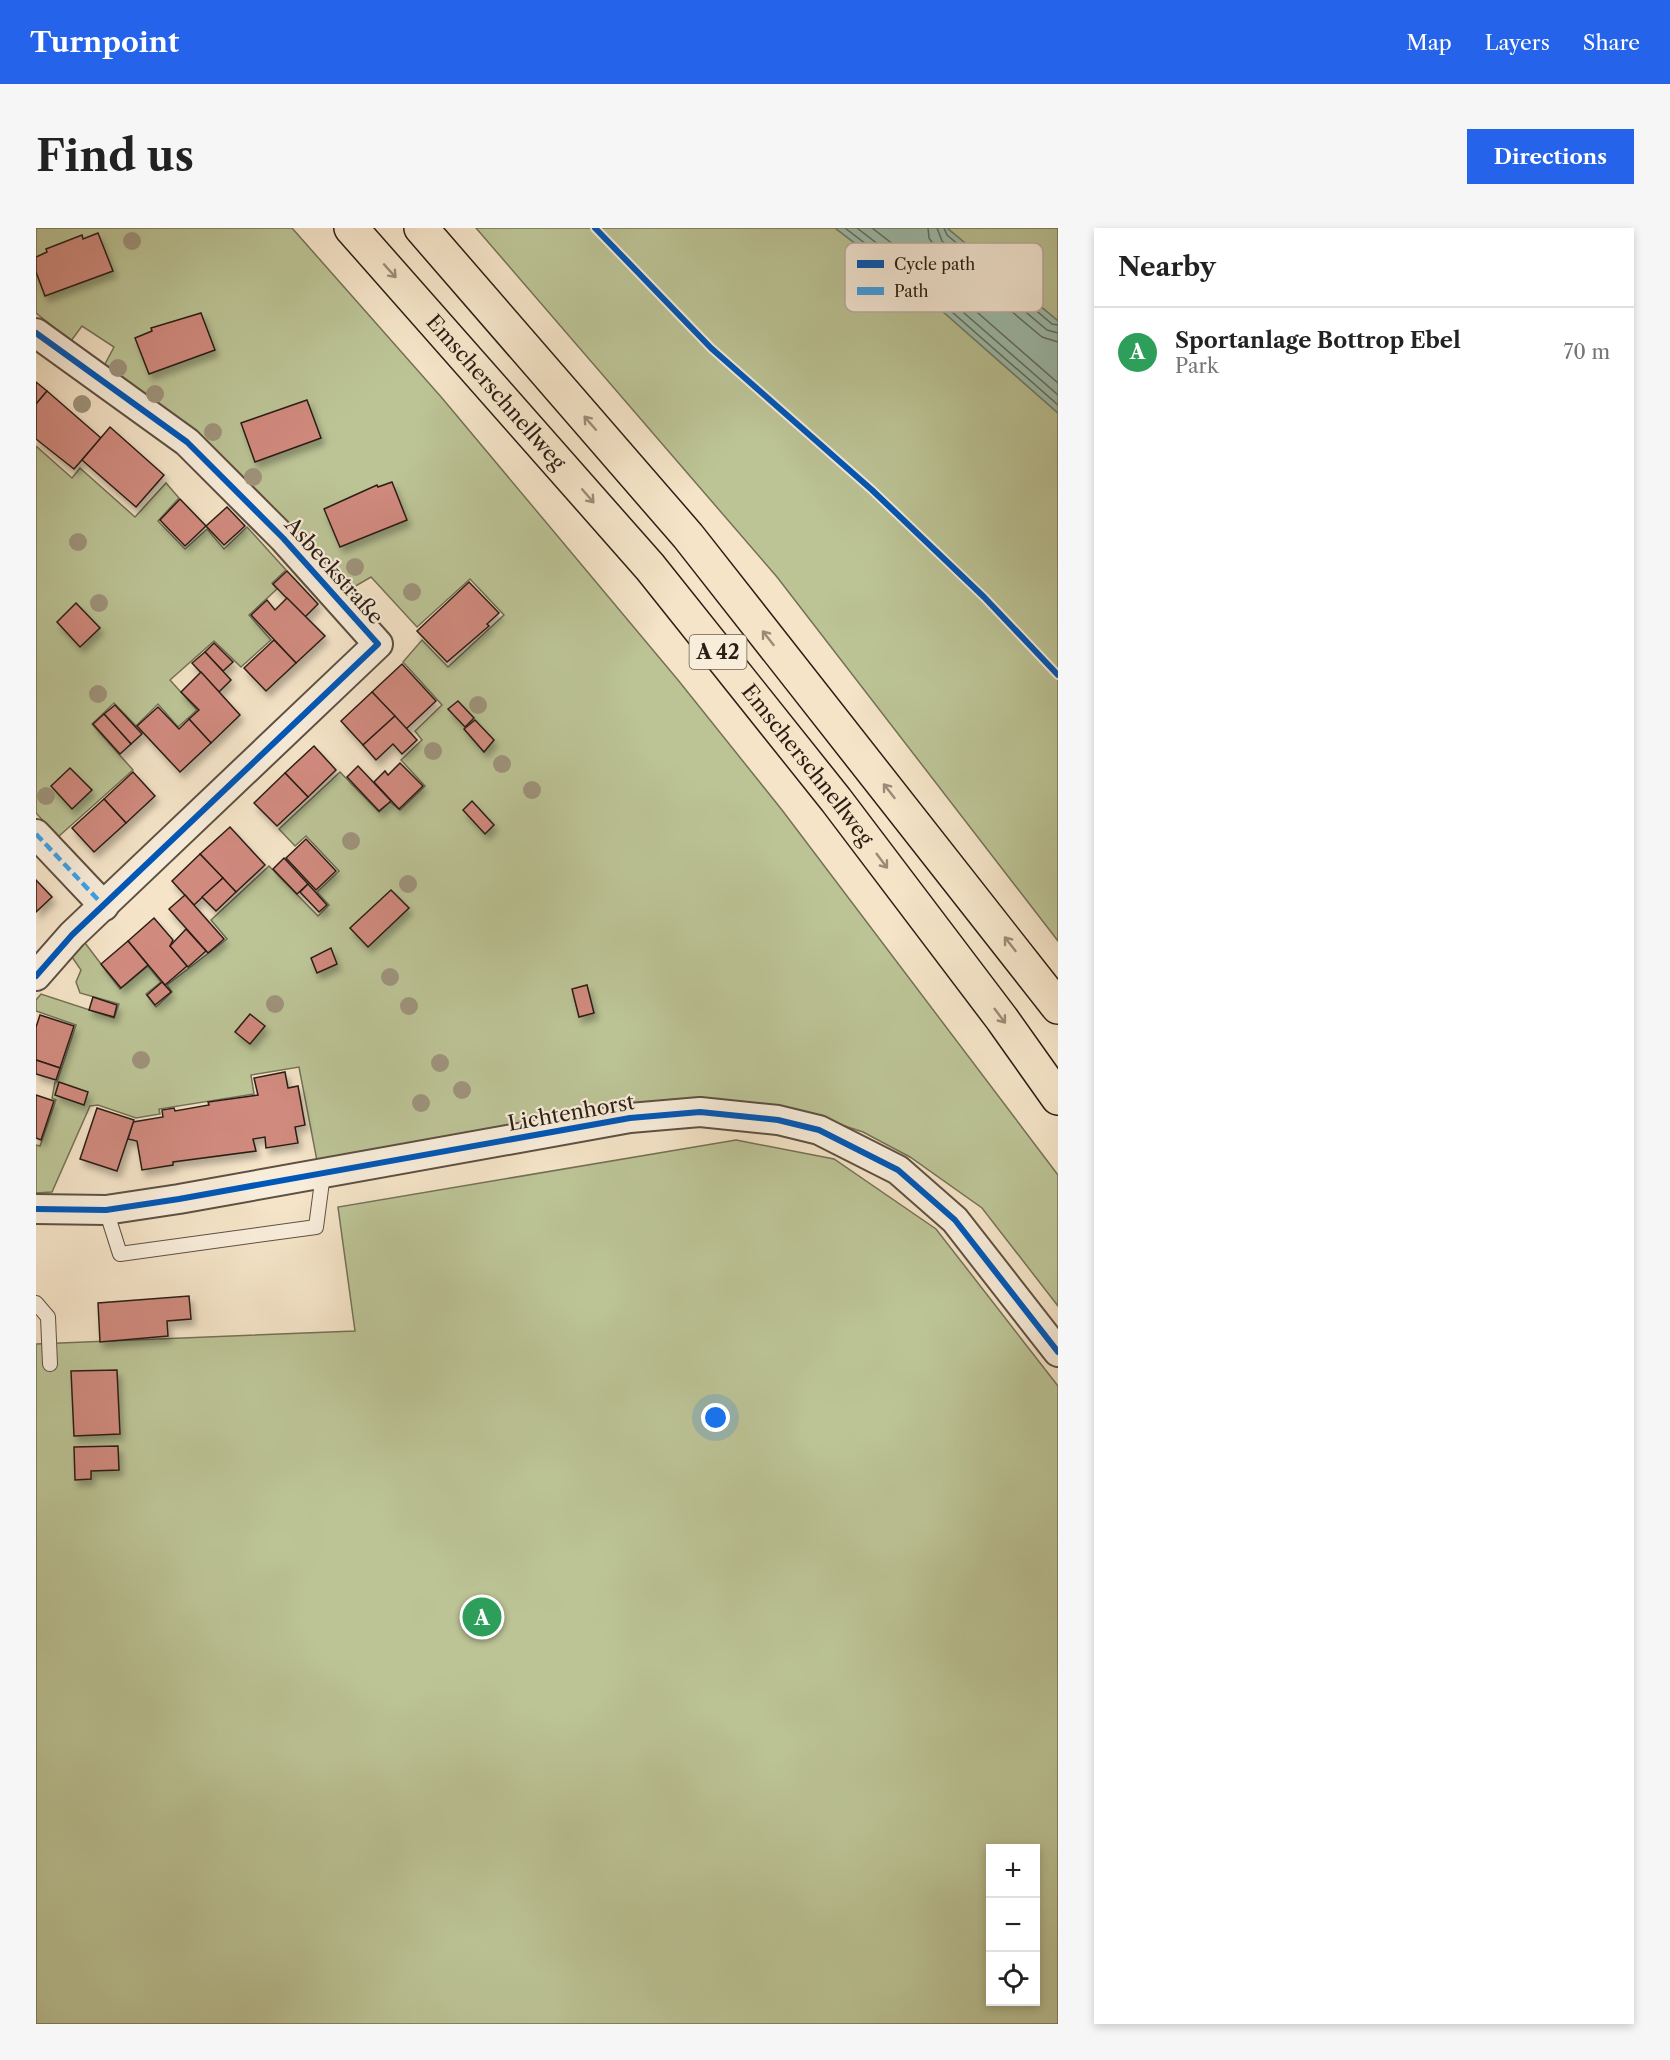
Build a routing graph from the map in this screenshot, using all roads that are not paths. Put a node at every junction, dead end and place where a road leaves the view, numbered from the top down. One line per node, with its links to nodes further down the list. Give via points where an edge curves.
1 (351, 228): 8 (highway, Emscherschnellweg / A 42, one-way to 8, via 650,567 836,800)
2 (421, 228): 7 (highway, A 42, one-way to 2, via 688,536)
3 (36, 333): 5 (street, Asbeckstraße, via 187,442 284,538 378,644)
4 (36, 834): 5 (street)
5 (104, 906): 6 (street, Asbeckstraße)
6 (36, 976)
7 (1058, 1007)
8 (1058, 1098)
9 (323, 1174): 11 (street, Lichtenhorst); 11 (lane, via 316,1227 120,1254); 13 (street, Lichtenhorst, via 630,1118 700,1112 778,1120 858,1148 898,1170 955,1220)
10 (36, 1209): 11 (street, Lichtenhorst)
11 (106, 1210)
12 (36, 1303): 14 (lane, via 48,1317)
13 (1058, 1352)
14 (50, 1365)

